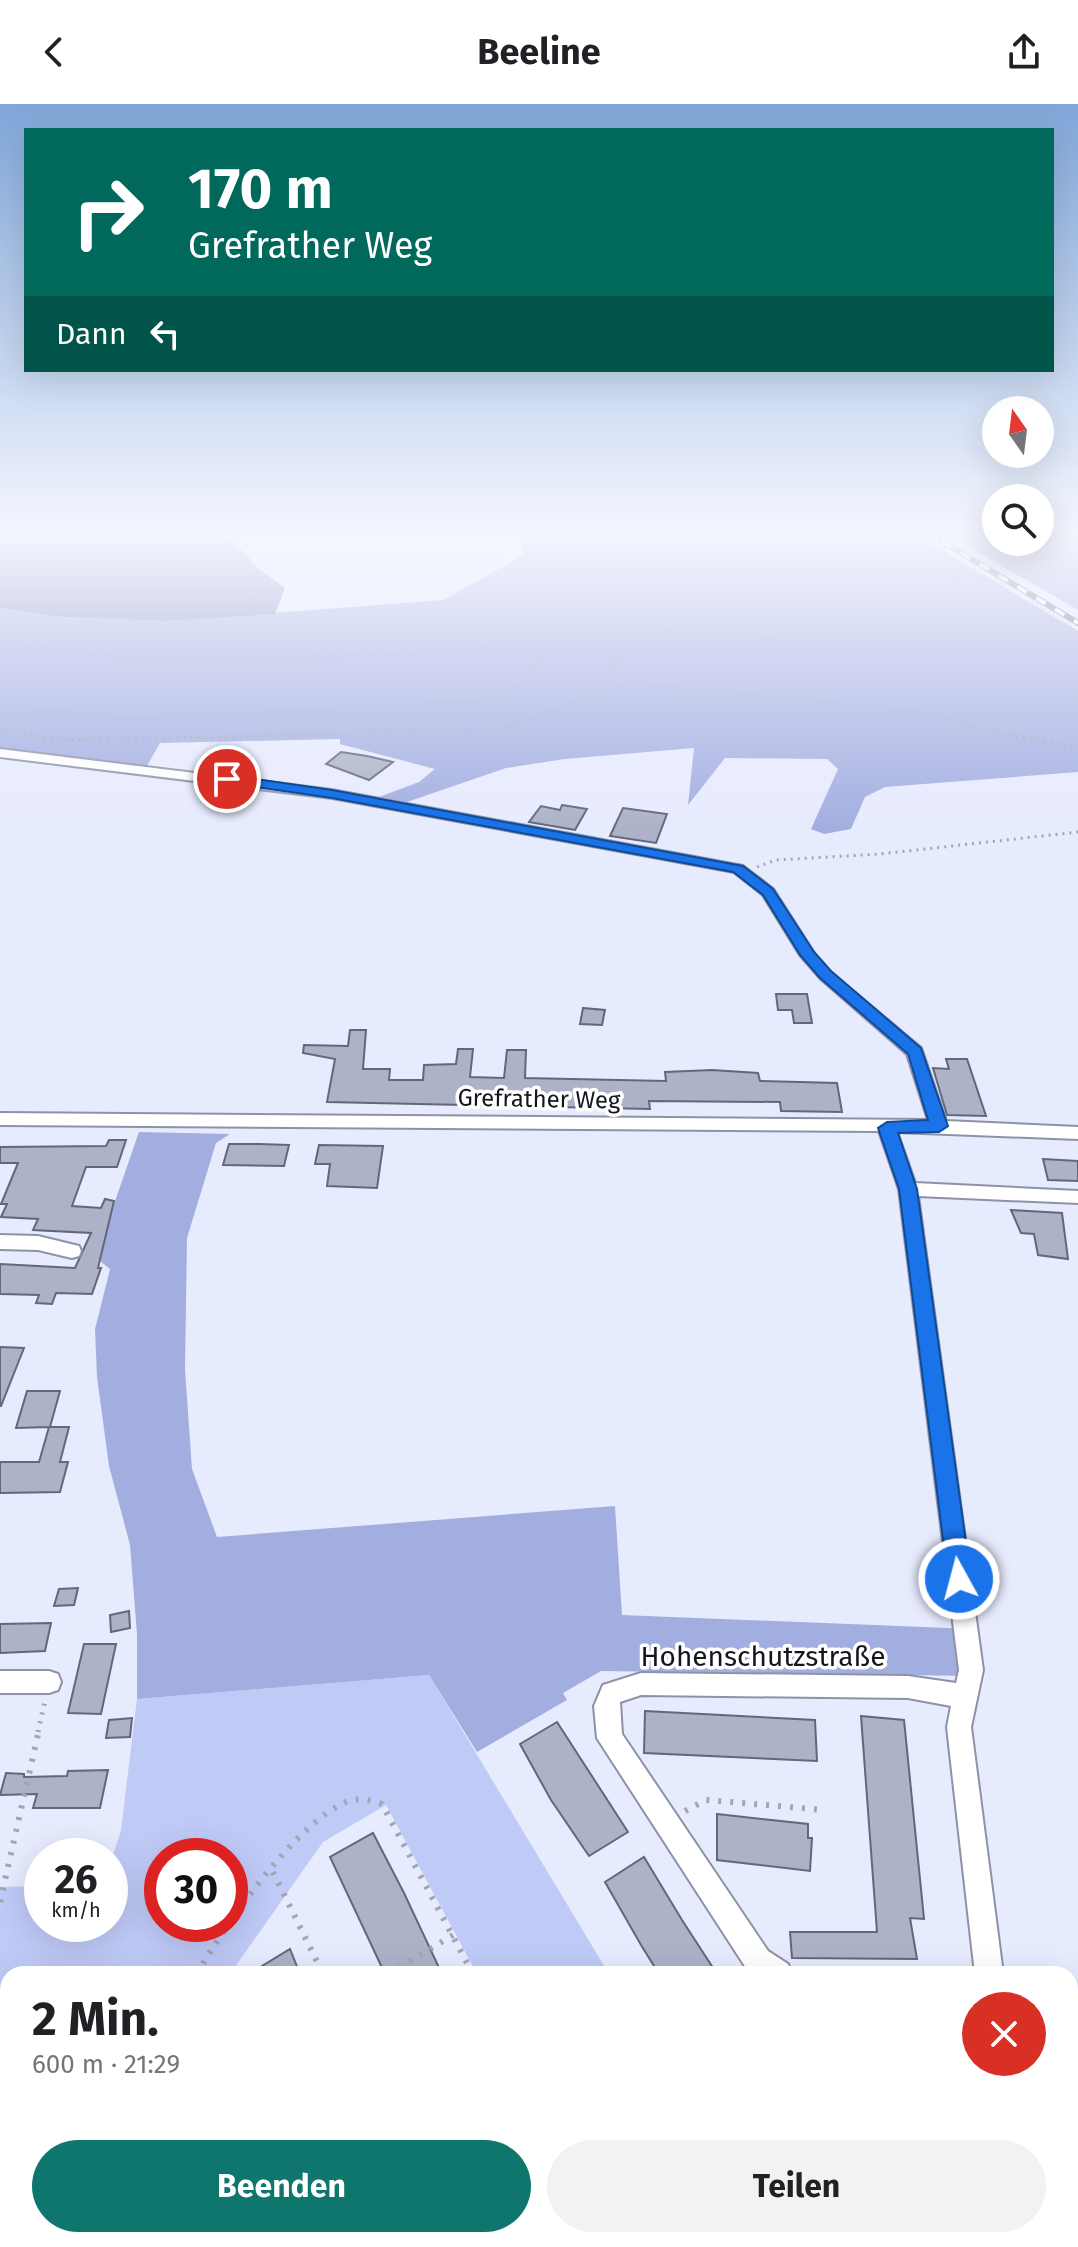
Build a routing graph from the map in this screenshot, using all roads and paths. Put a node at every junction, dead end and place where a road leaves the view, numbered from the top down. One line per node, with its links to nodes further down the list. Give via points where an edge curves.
1 (530, 630): 8 (path, via 470,652 147,660)
2 (556, 630): 10 (path, via 526,681 492,701 127,719)
3 (625, 630): 9 (path, via 607,676)
4 (653, 630): 7 (path, via 757,641)
5 (952, 630): 7 (path)
6 (1007, 630): 7 (path)
7 (933, 641)
8 (0, 642)
9 (612, 686): 11 (path, via 533,720 451,733 58,740); 12 (path, via 913,711)
10 (0, 705)
11 (0, 730)
12 (1078, 748)
13 (0, 753): 15 (street, via 332,794)
14 (1078, 832): 15 (path, via 776,860)
15 (744, 872): 17 (street, via 768,892 816,966 915,1052)
16 (0, 1119): 18 (street, Grefrather Weg)
17 (939, 1126): 18 (street, Grefrather Weg); 19 (street, Grefrather Weg)
18 (887, 1128): 20 (street)
19 (1078, 1133)
20 (908, 1189): 21 (street); 26 (street, via 971,1670)
21 (1078, 1197)
22 (0, 1242): 23 (street)
23 (72, 1251)
24 (0, 1682): 25 (street)
25 (49, 1682): 30 (path)
26 (964, 1696): 28 (street, Hohenschutzstraße, via 908,1687 625,1686 612,1693 605,1722); 37 (street, via 959,1727)
27 (824, 1810): 28 (path, via 706,1800)
28 (666, 1824): 36 (street, Hohenschutzstraße)
29 (272, 1871): 31 (path, via 331,1810 365,1798 382,1804); 32 (path); 33 (path)
30 (0, 1902)
31 (453, 1935): 34 (path); 35 (path)
32 (202, 1966)
33 (319, 1966)
34 (402, 1966)
35 (469, 1966)
36 (766, 1966)
37 (988, 1966)

